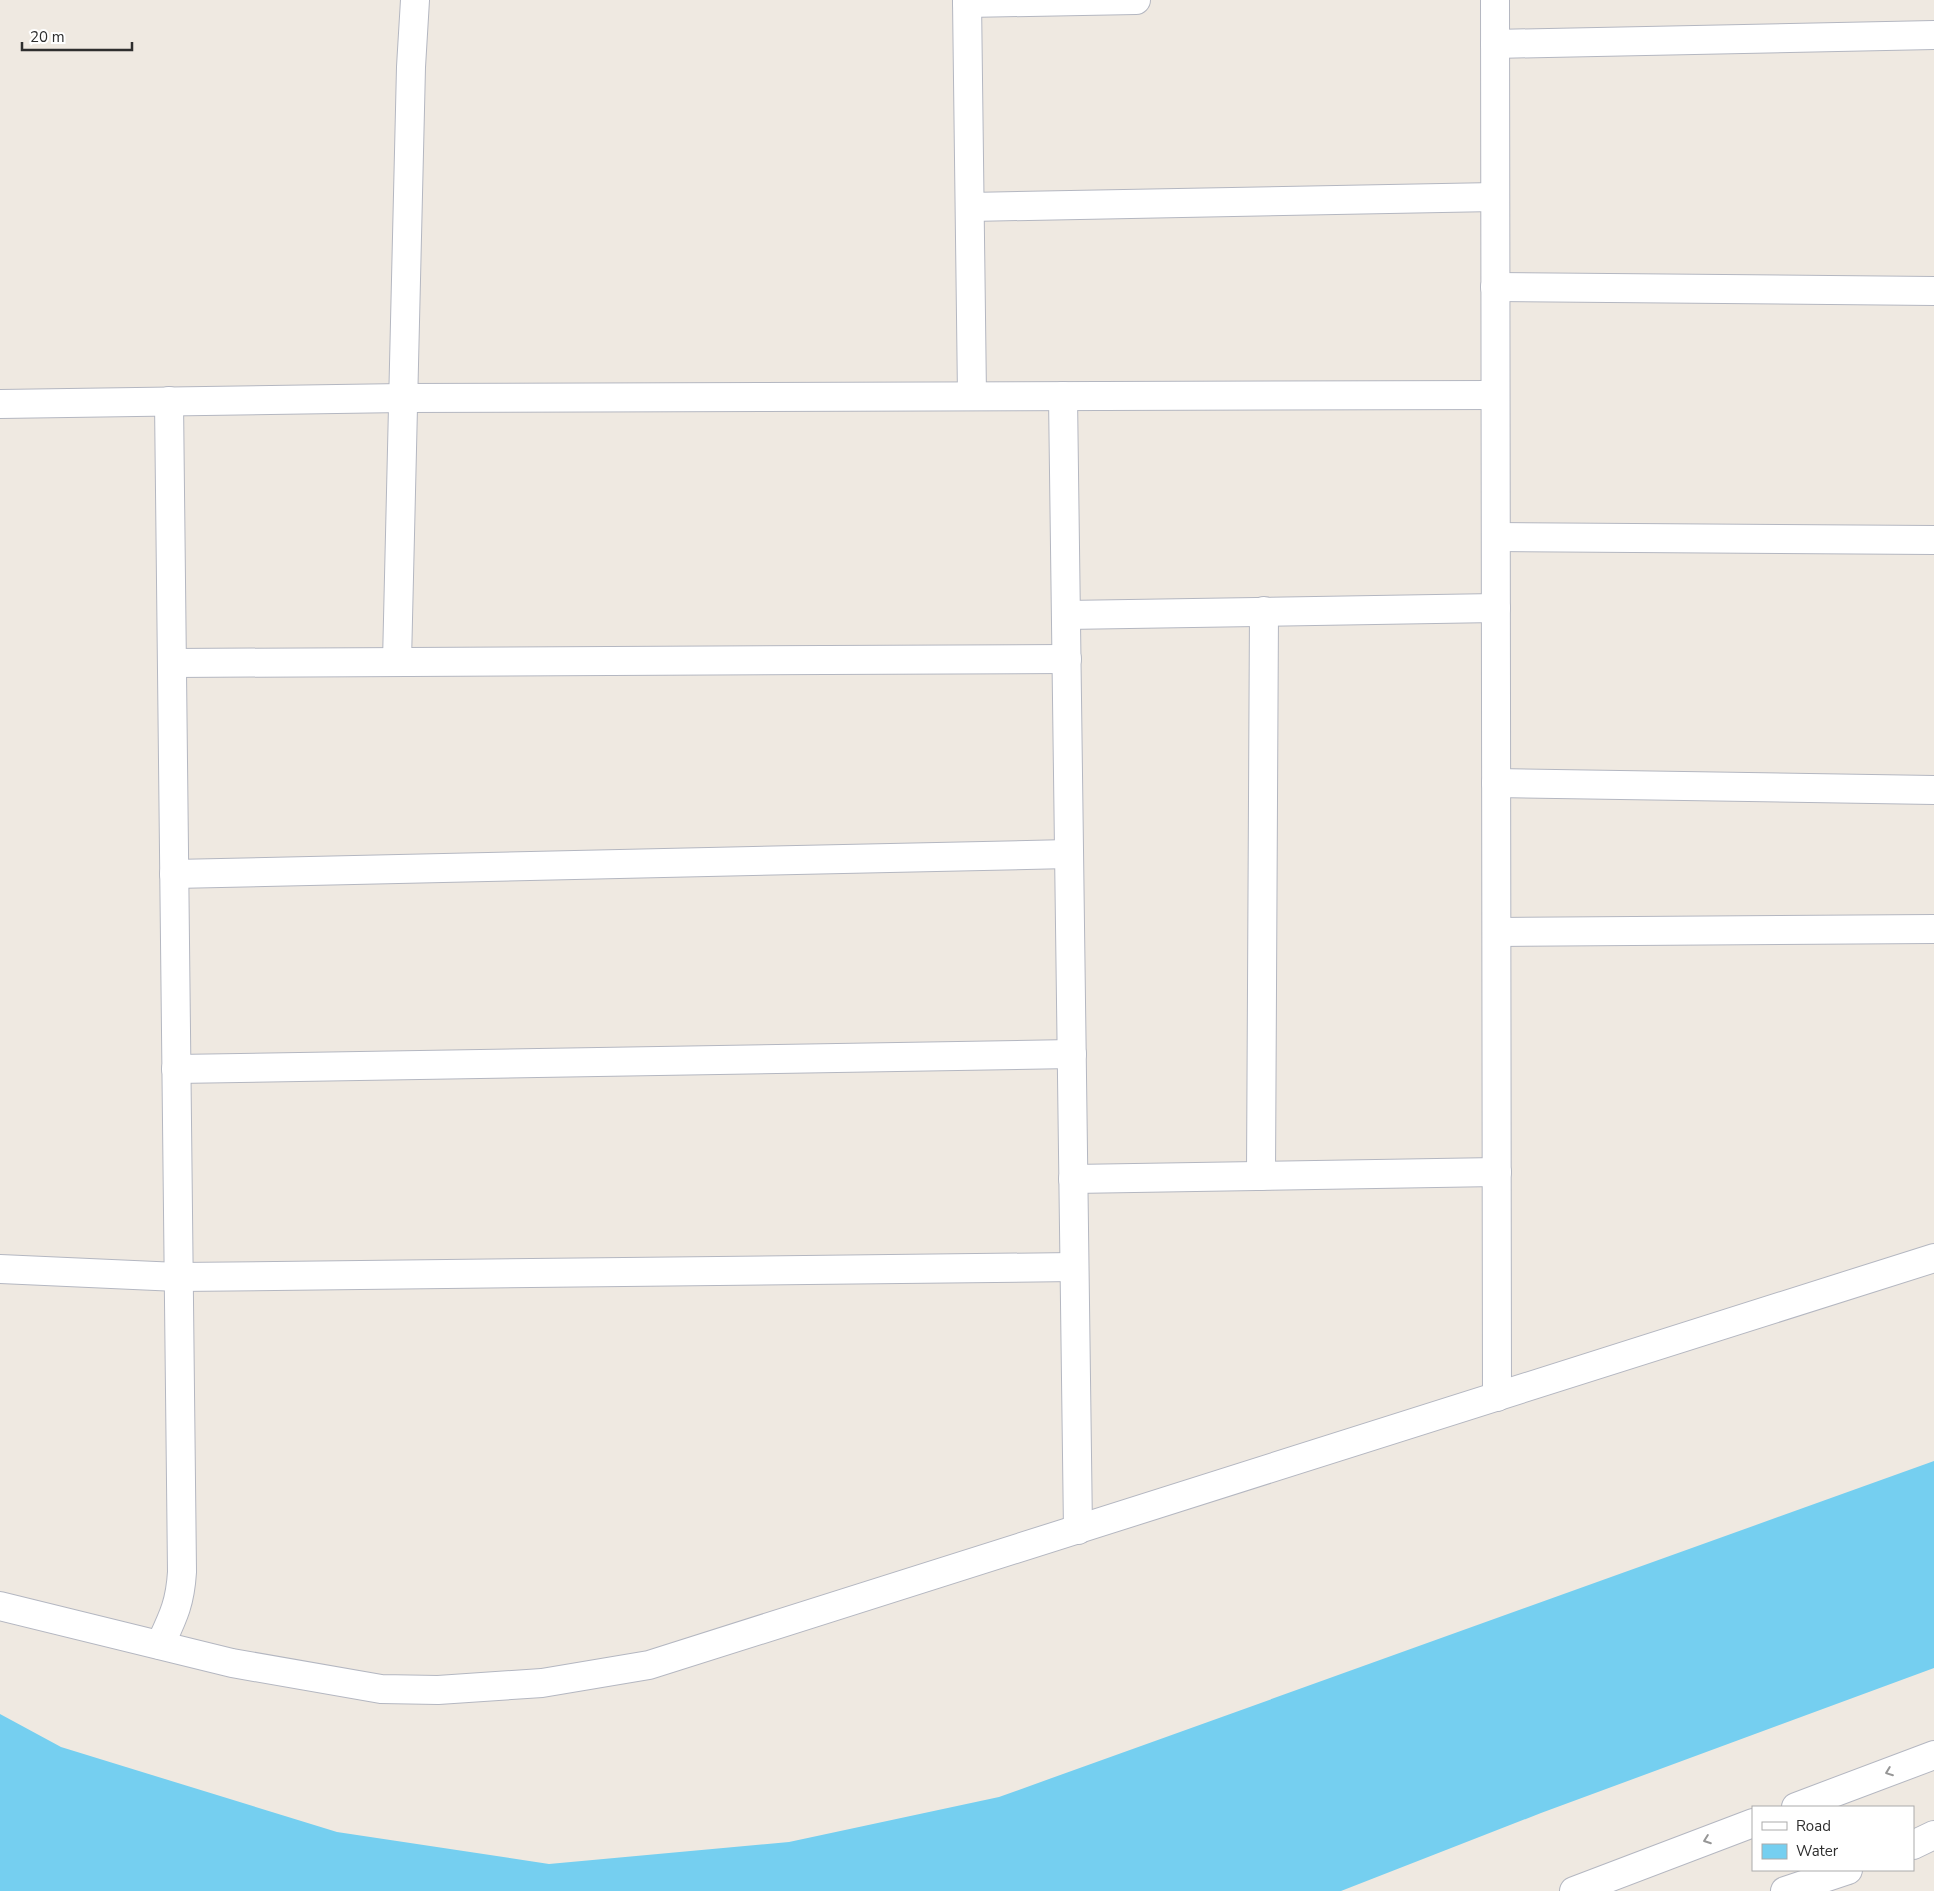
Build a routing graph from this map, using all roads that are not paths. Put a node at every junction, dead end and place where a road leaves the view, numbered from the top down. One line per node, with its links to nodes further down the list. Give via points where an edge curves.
1 (415, 0): 14 (street)
2 (1136, 0): 4 (street)
3 (1495, 0): 6 (street)
4 (967, 2): 8 (street)
5 (1934, 35): 6 (street)
6 (1495, 44): 7 (street)
7 (1495, 197): 8 (street); 9 (street)
8 (970, 208): 12 (street)
9 (1495, 287): 10 (street); 11 (street)
10 (1934, 291)
11 (1495, 395): 13 (street); 17 (street)
12 (972, 396): 13 (street); 14 (street)
13 (1063, 396): 21 (street)
14 (403, 398): 15 (street); 24 (street)
15 (169, 401): 16 (street); 23 (street)
16 (0, 404)
17 (1496, 537): 18 (street); 19 (street)
18 (1934, 540)
19 (1496, 608): 20 (street); 25 (street)
20 (1264, 611): 21 (street); 34 (street)
21 (1066, 614): 22 (street)
22 (1067, 659): 24 (street); 27 (street)
23 (172, 662): 24 (street); 28 (street)
24 (397, 662)
25 (1496, 783): 26 (street); 30 (street)
26 (1934, 790)
27 (1069, 854): 28 (street); 31 (street)
28 (174, 874): 32 (street)
29 (1934, 929): 30 (street)
30 (1497, 932): 33 (street)
31 (1072, 1054): 32 (street); 35 (street)
32 (176, 1069): 39 (street)
33 (1497, 1172): 34 (street); 40 (street)
34 (1261, 1176): 35 (street)
35 (1073, 1179): 37 (street)
36 (1934, 1258): 40 (street)
37 (1074, 1267): 39 (street); 41 (street)
38 (0, 1269): 39 (street)
39 (178, 1277): 43 (street, via 182,1572 176,1612)
40 (1497, 1396): 41 (street)
41 (1078, 1530): 43 (street, via 648,1665 542,1683 438,1690 381,1689 232,1663)
42 (0, 1606): 43 (street)
43 (160, 1645)
44 (1934, 1754): 45 (street, one-way to 45)
45 (1799, 1806)
46 (1752, 1823): 50 (street, one-way to 50)
47 (1934, 1835): 48 (street)
48 (1914, 1845)
49 (1845, 1871): 51 (street)
50 (1574, 1891)
51 (1785, 1891)

